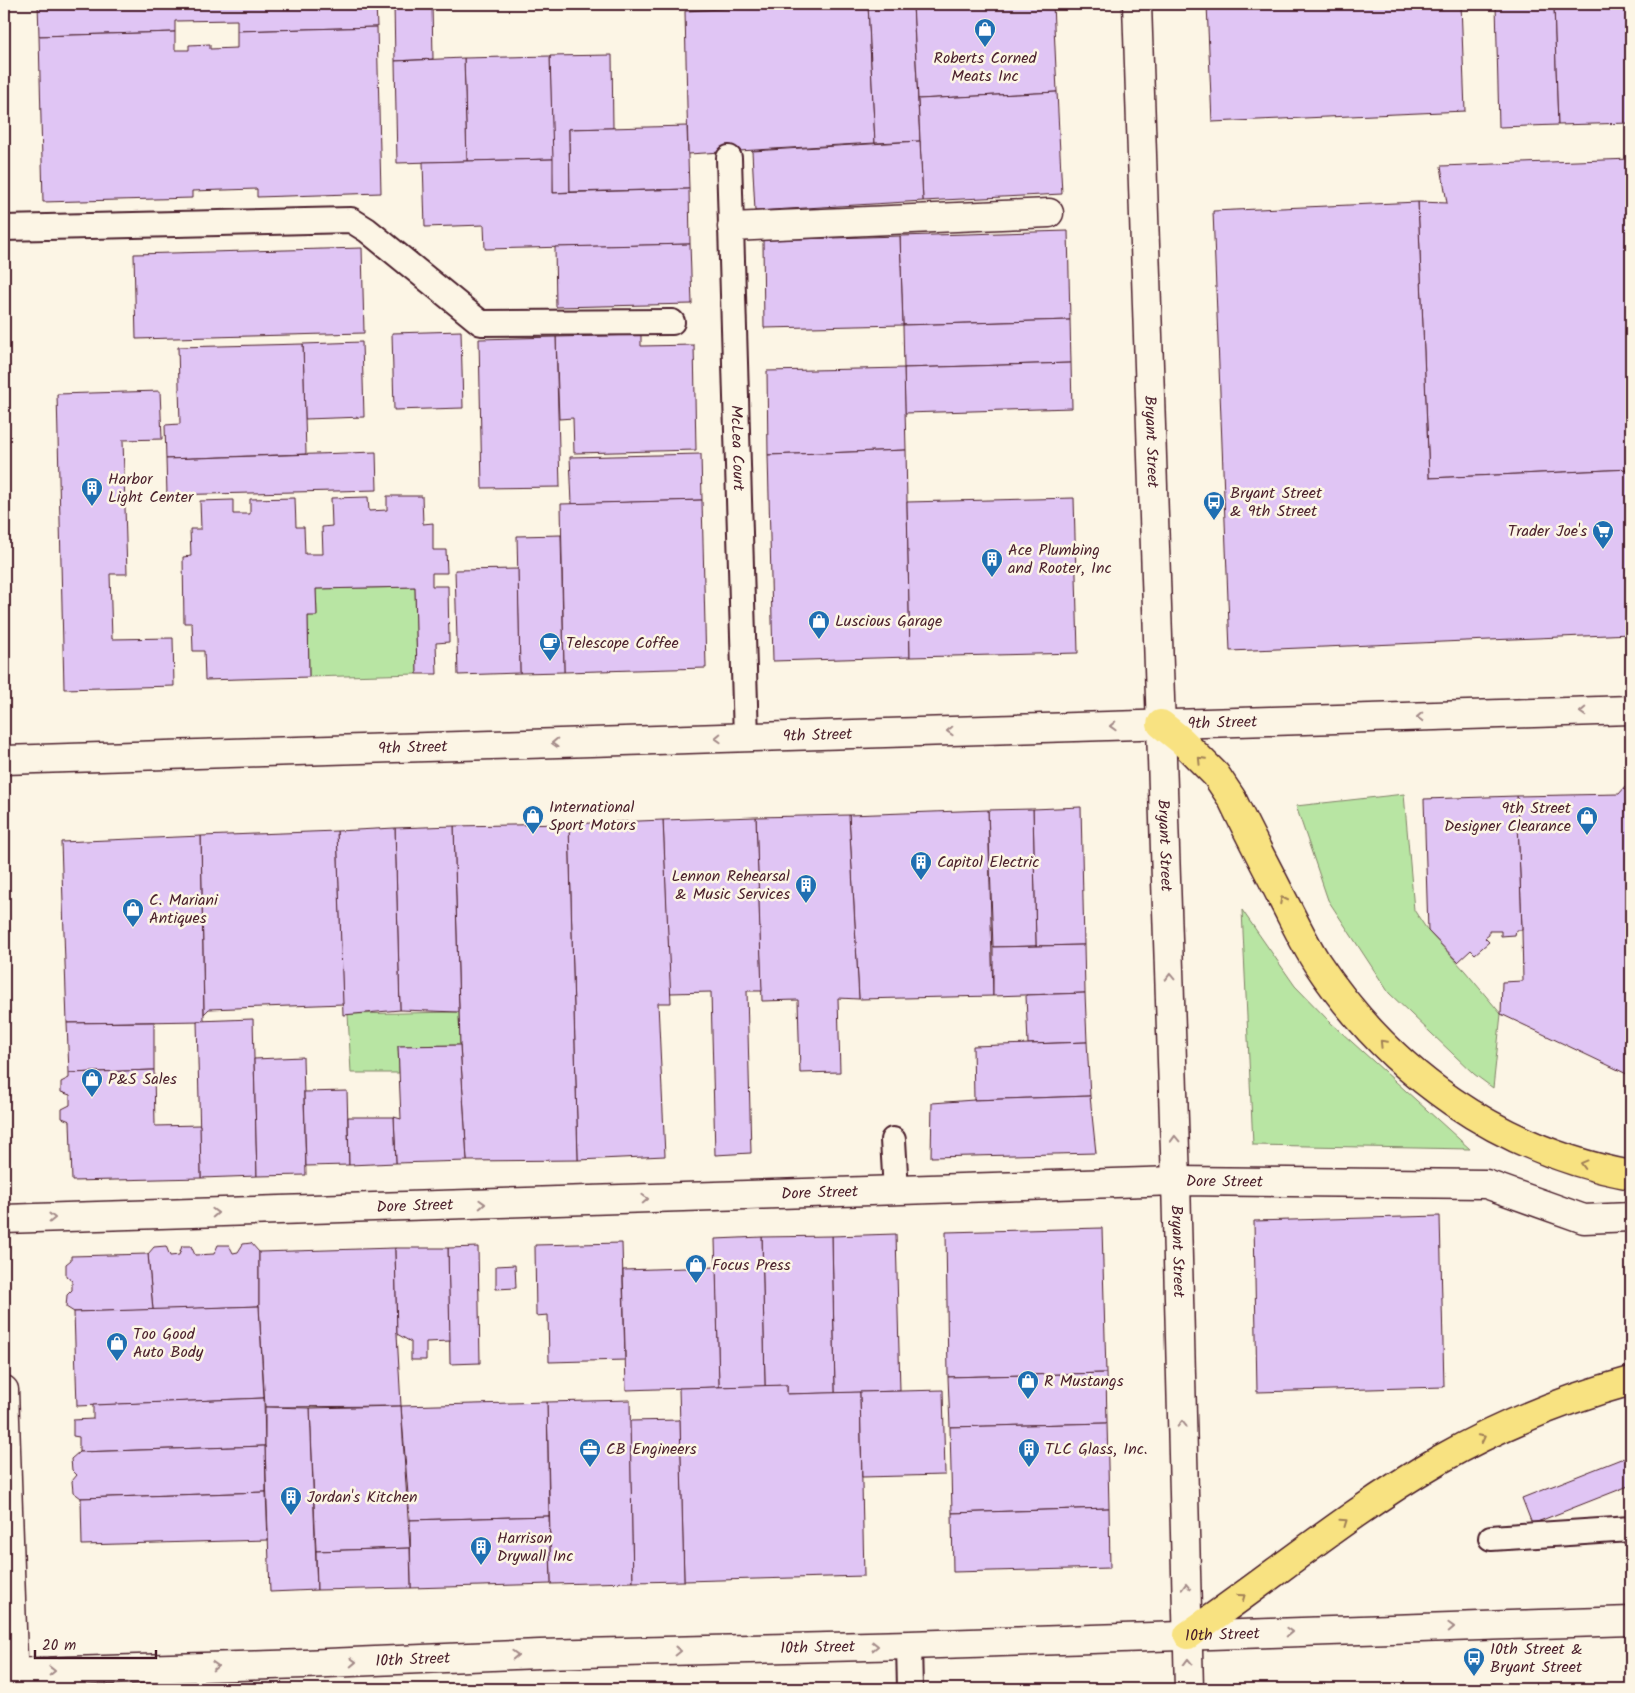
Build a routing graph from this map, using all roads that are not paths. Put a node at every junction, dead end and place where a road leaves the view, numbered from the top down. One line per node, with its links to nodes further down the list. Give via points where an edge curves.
1 (1137, 4): 8 (main road, Bryant Street)
2 (729, 158): 4 (lane, McLea Court)
3 (1049, 213): 4 (main road)
4 (732, 226): 9 (lane, McLea Court)
5 (4, 228): 6 (lane, via 351,220 481,323)
6 (672, 322)
7 (1631, 710): 8 (main road, 9th Street, one-way to 8)
8 (1162, 724): 9 (main road, 9th Street, one-way to 9); 12 (highway, one-way to 8, via 1581,1164 1514,1138 1480,1120 1418,1077 1339,994 1305,943 1232,799 1193,751); 13 (main road, Bryant Street, one-way to 8)
9 (746, 738): 10 (main road, 9th Street, one-way to 10)
10 (4, 760)
11 (893, 1140): 14 (lane)
12 (1631, 1175)
13 (1176, 1181): 14 (main road, Dore Street); 15 (main road, Dore Street, via 1486,1184 1584,1219); 22 (main road, Bryant Street, one-way to 13)
14 (896, 1191): 16 (main road, Dore Street, one-way to 14)
15 (1631, 1217)
16 (4, 1219)
17 (1631, 1381): 22 (highway, one-way to 17, via 1342,1523 1440,1460 1502,1428 1563,1403)
18 (4, 1390): 24 (main road)
19 (1631, 1529): 20 (lane)
20 (1491, 1538)
21 (1631, 1621): 22 (main road, 10th Street, one-way to 21)
22 (1188, 1635): 23 (main road, 10th Street); 26 (main road, Bryant Street, one-way to 22)
23 (909, 1645): 24 (main road, 10th Street, one-way to 23, via 540,1654); 25 (lane)
24 (10, 1678)
25 (910, 1689)
26 (1189, 1689)

